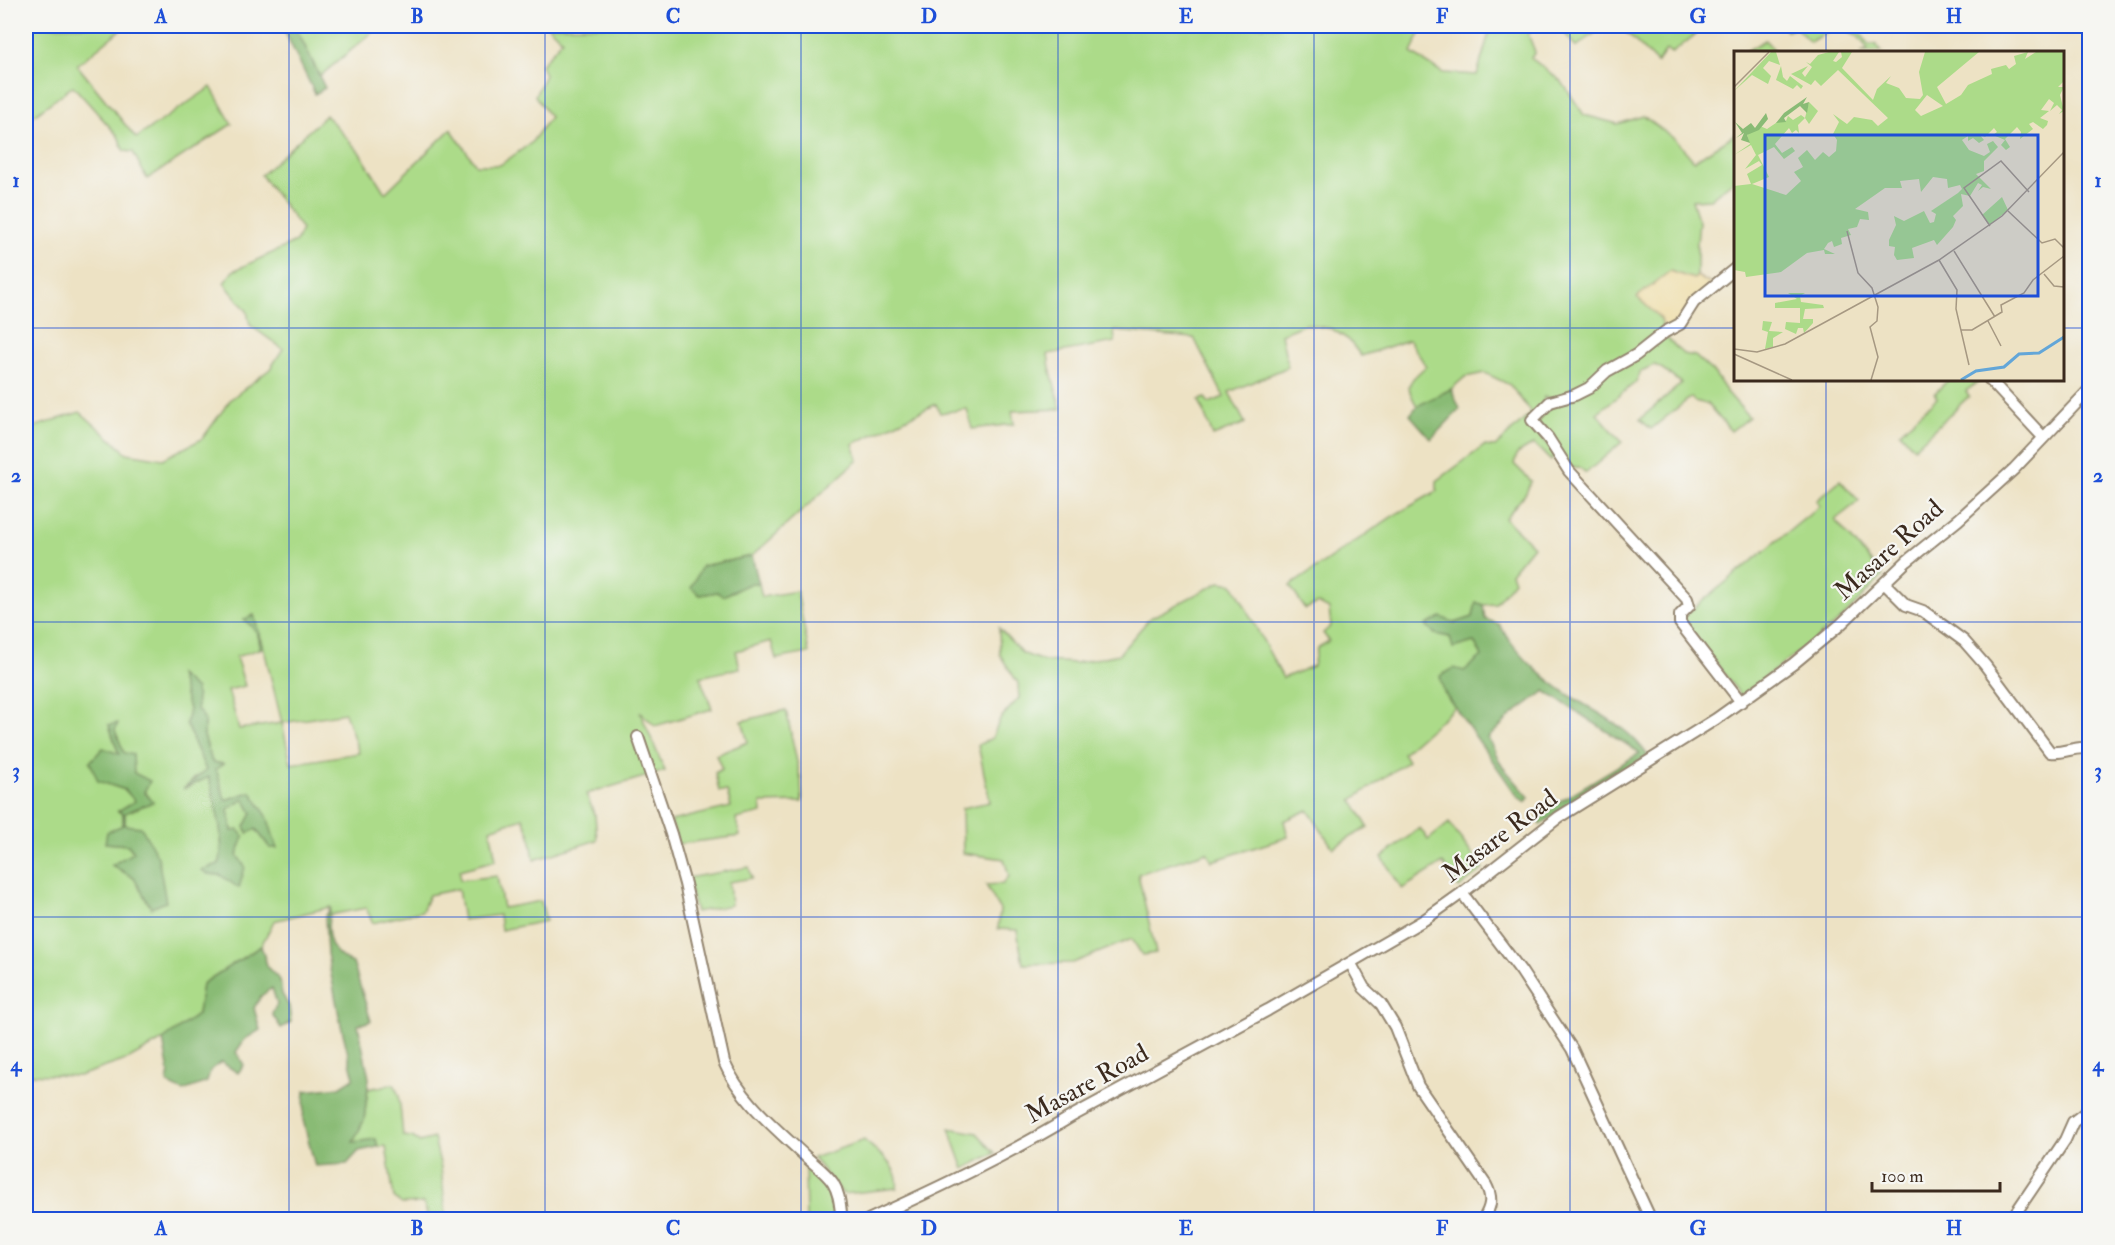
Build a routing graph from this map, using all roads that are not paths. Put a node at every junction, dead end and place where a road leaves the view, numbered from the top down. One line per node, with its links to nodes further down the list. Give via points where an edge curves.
1 (1734, 270): 6 (street, via 1694,302 1680,324 1606,371 1590,388 1550,402 1532,420 1569,471 1687,599 1689,606 1680,615 1680,623)
2 (1991, 381): 4 (street)
3 (2090, 389): 4 (street, Masare Road)
4 (2043, 437): 5 (street, Masare Road, via 2014,469)
5 (1884, 583): 6 (street, Masare Road, via 1840,625); 8 (street, via 1906,605 1923,611 1964,641 2050,753)
6 (1741, 702): 9 (street, Masare Road, via 1559,817)
7 (638, 737): 12 (street, via 685,884 724,1062 743,1094 830,1179 837,1191)
8 (2090, 749)
9 (1462, 893): 10 (street, Masare Road); 15 (street, via 1521,971 1572,1049)
10 (1351, 964): 13 (street, Masare Road, via 1039,1137); 14 (street, via 1364,988 1381,1004 1395,1027 1418,1086 1486,1185 1491,1202)
11 (2090, 1109): 16 (street, via 2073,1122)
12 (842, 1220)
13 (868, 1220)
14 (1483, 1220)
15 (1652, 1220)
16 (2011, 1220)

